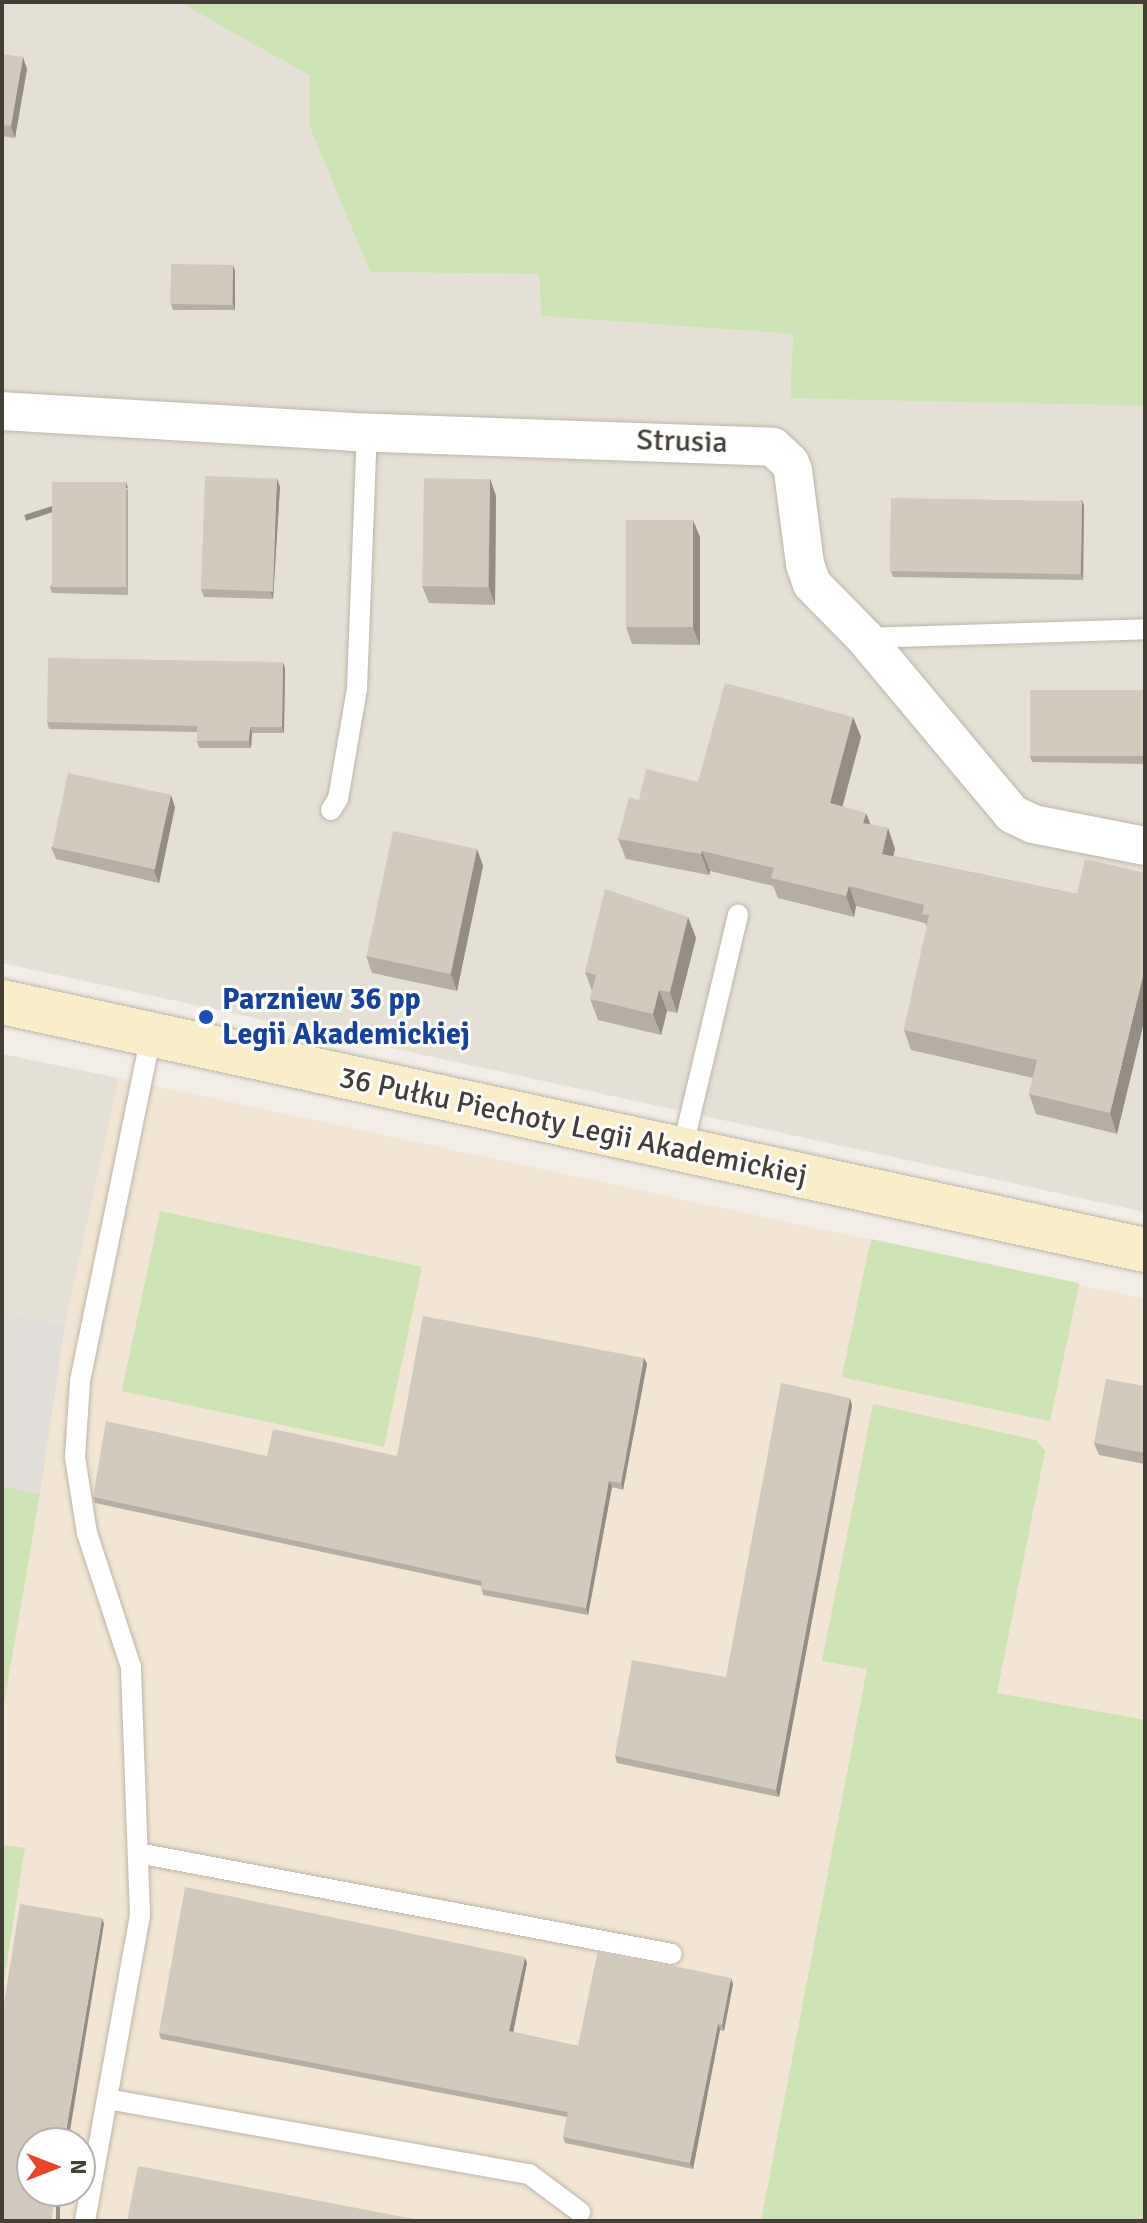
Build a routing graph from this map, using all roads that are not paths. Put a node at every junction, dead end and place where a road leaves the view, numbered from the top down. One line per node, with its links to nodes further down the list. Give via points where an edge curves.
1 (2, 411): 2 (street, Strusia)
2 (367, 433): 4 (street, Strusia, via 773,447 793,471 812,584); 5 (lane, via 357,689 338,799)
3 (1145, 629): 4 (lane)
4 (865, 638): 6 (street, Strusia, via 1012,814 1033,824)
5 (331, 810)
6 (1145, 846)
7 (738, 915): 10 (lane)
8 (2, 1002): 9 (street, 36 Pułku Piechoty Legii Akademickiej)
9 (151, 1035): 10 (street, 36 Pułku Piechoty Legii Akademickiej); 12 (lane, via 80,1381 75,1457 87,1533 131,1667)
10 (682, 1150): 11 (street, 36 Pułku Piechoty Legii Akademickiej)
11 (1145, 1250)
12 (138, 1853): 13 (lane); 14 (lane, via 140,1915)
13 (672, 1954)
14 (107, 2099): 15 (lane, via 529,2174); 16 (lane)
15 (580, 2212)
16 (85, 2221)

